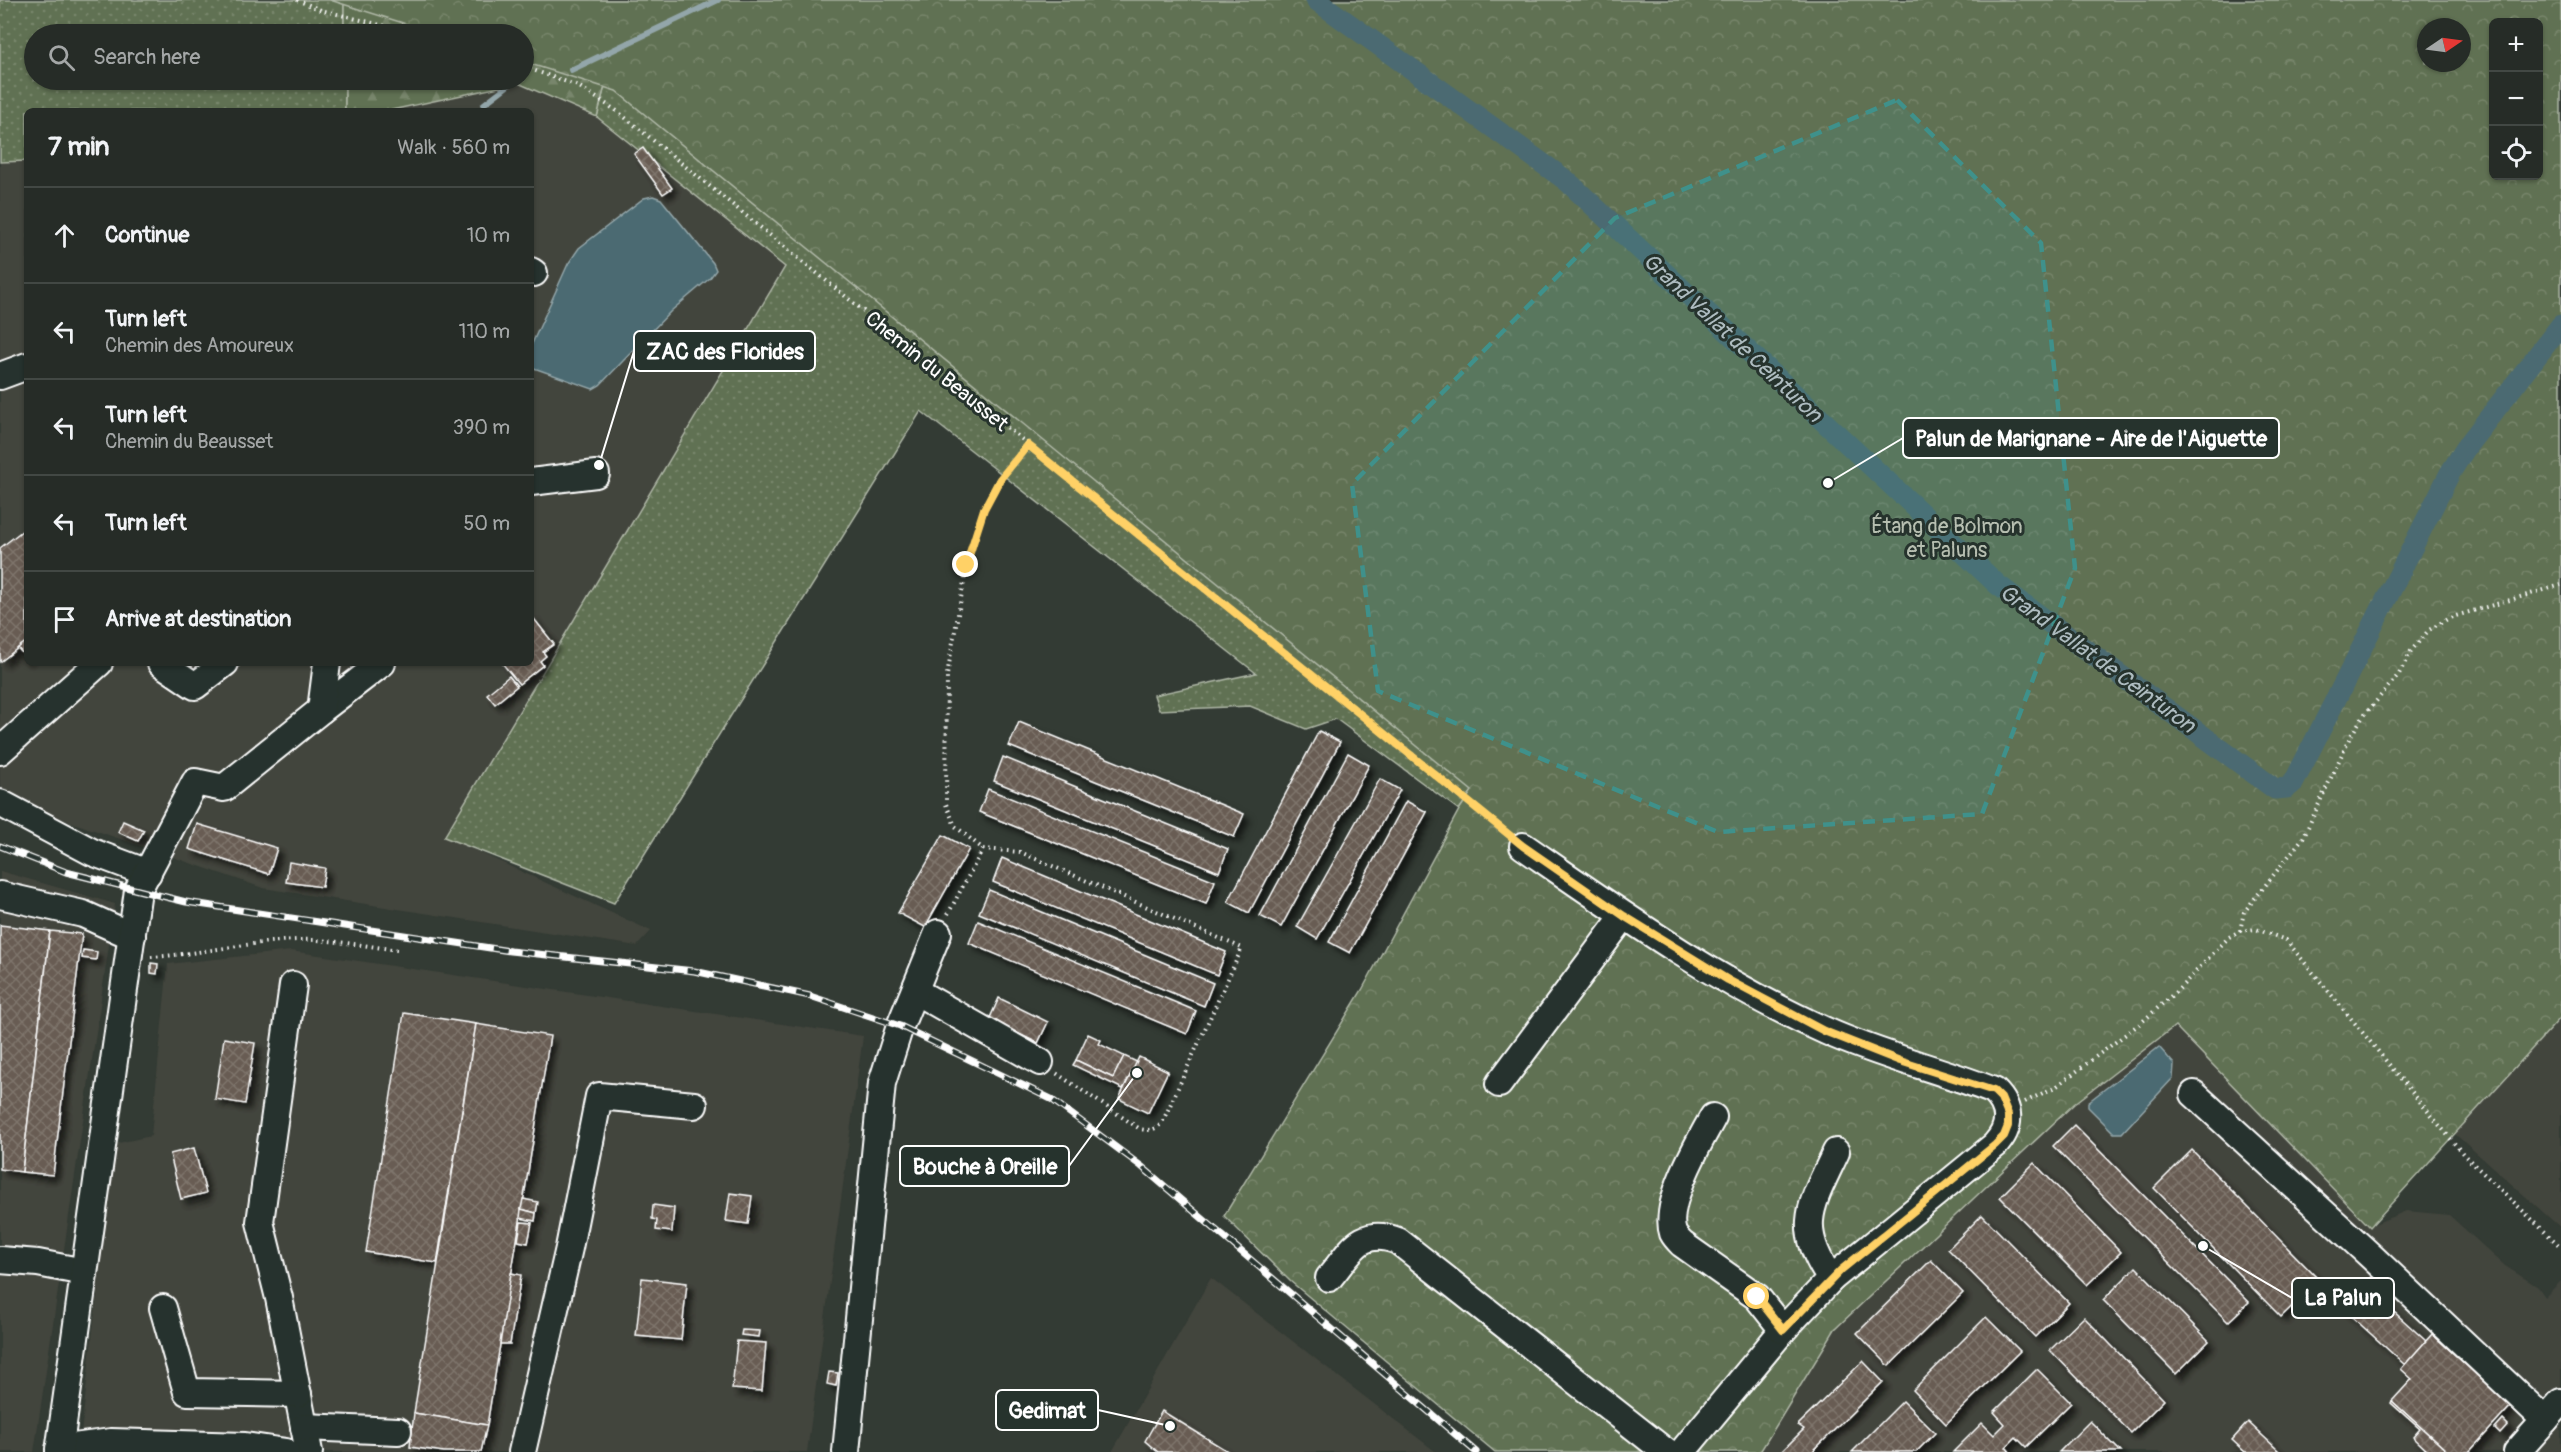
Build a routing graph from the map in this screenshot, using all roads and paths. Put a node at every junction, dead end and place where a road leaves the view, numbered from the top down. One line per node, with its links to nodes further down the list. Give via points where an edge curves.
1 (297, 0): 2 (path)
2 (377, 24)
3 (534, 71): 6 (path, Chemin du Beausset, via 578,86 617,111)
4 (24, 367): 5 (street)
5 (0, 376)
6 (1028, 445): 18 (path, Chemin du Beausset); 19 (path, via 1000,479 984,509 966,565 947,675 946,804 955,826)
7 (596, 474): 8 (street)
8 (534, 482)
9 (2561, 585): 23 (path, via 2449,618 2429,630 2350,737 2303,838 2244,912)
10 (96, 666): 16 (street)
11 (165, 666): 12 (street, via 195,686)
12 (221, 666)
13 (327, 666): 15 (street)
14 (378, 666): 15 (street)
15 (321, 710): 20 (street, via 224,788 195,782)
16 (0, 751)
17 (0, 803): 20 (street, via 92,852)
18 (1523, 846): 22 (street)
19 (983, 849): 24 (path); 29 (path, via 1020,852 1242,948 1156,1129 1140,1128)
20 (148, 873): 25 (street, via 138,890)
21 (0, 895): 25 (street, via 83,914)
22 (1624, 916): 30 (street); 33 (street, via 1728,980 1815,1026 1900,1061 1994,1091)
23 (2241, 931): 33 (path, via 2229,937 2179,989 2103,1053 2028,1102); 36 (path, via 2256,928 2286,940 2464,1155)
24 (938, 933): 28 (street)
25 (130, 946): 26 (path, via 186,955 317,940); 38 (street)
26 (400, 950)
27 (293, 985): 43 (street, via 260,1222)
28 (915, 991): 29 (street); 51 (street, via 882,1083)
29 (1040, 1062)
30 (1499, 1084)
31 (2194, 1095): 44 (street, via 2373,1258)
32 (694, 1105): 50 (street, via 599,1096)
33 (2006, 1105): 40 (street, via 2008,1126 1995,1145)
34 (1713, 1118): 42 (street, via 1689,1162 1673,1210 1674,1234 1682,1244 1757,1297)
35 (1836, 1152): 40 (street, via 1809,1215 1818,1261)
36 (2561, 1247)
37 (0, 1260): 38 (street)
38 (84, 1272): 47 (street)
39 (1329, 1278): 52 (street, via 1360,1242 1372,1235 1398,1241)
40 (1831, 1279): 42 (street)
41 (164, 1308): 43 (street, via 187,1392)
42 (1783, 1330): 53 (street)
43 (298, 1394): 45 (street)
44 (2553, 1411): 54 (street)
45 (304, 1427): 46 (street); 49 (street)
46 (398, 1431)
47 (59, 1451): 48 (street, via 111,1442 245,1446)
48 (286, 1452)
49 (309, 1452)
50 (522, 1452)
51 (846, 1452)
52 (1666, 1452)
53 (1682, 1452)
54 (2517, 1452)

